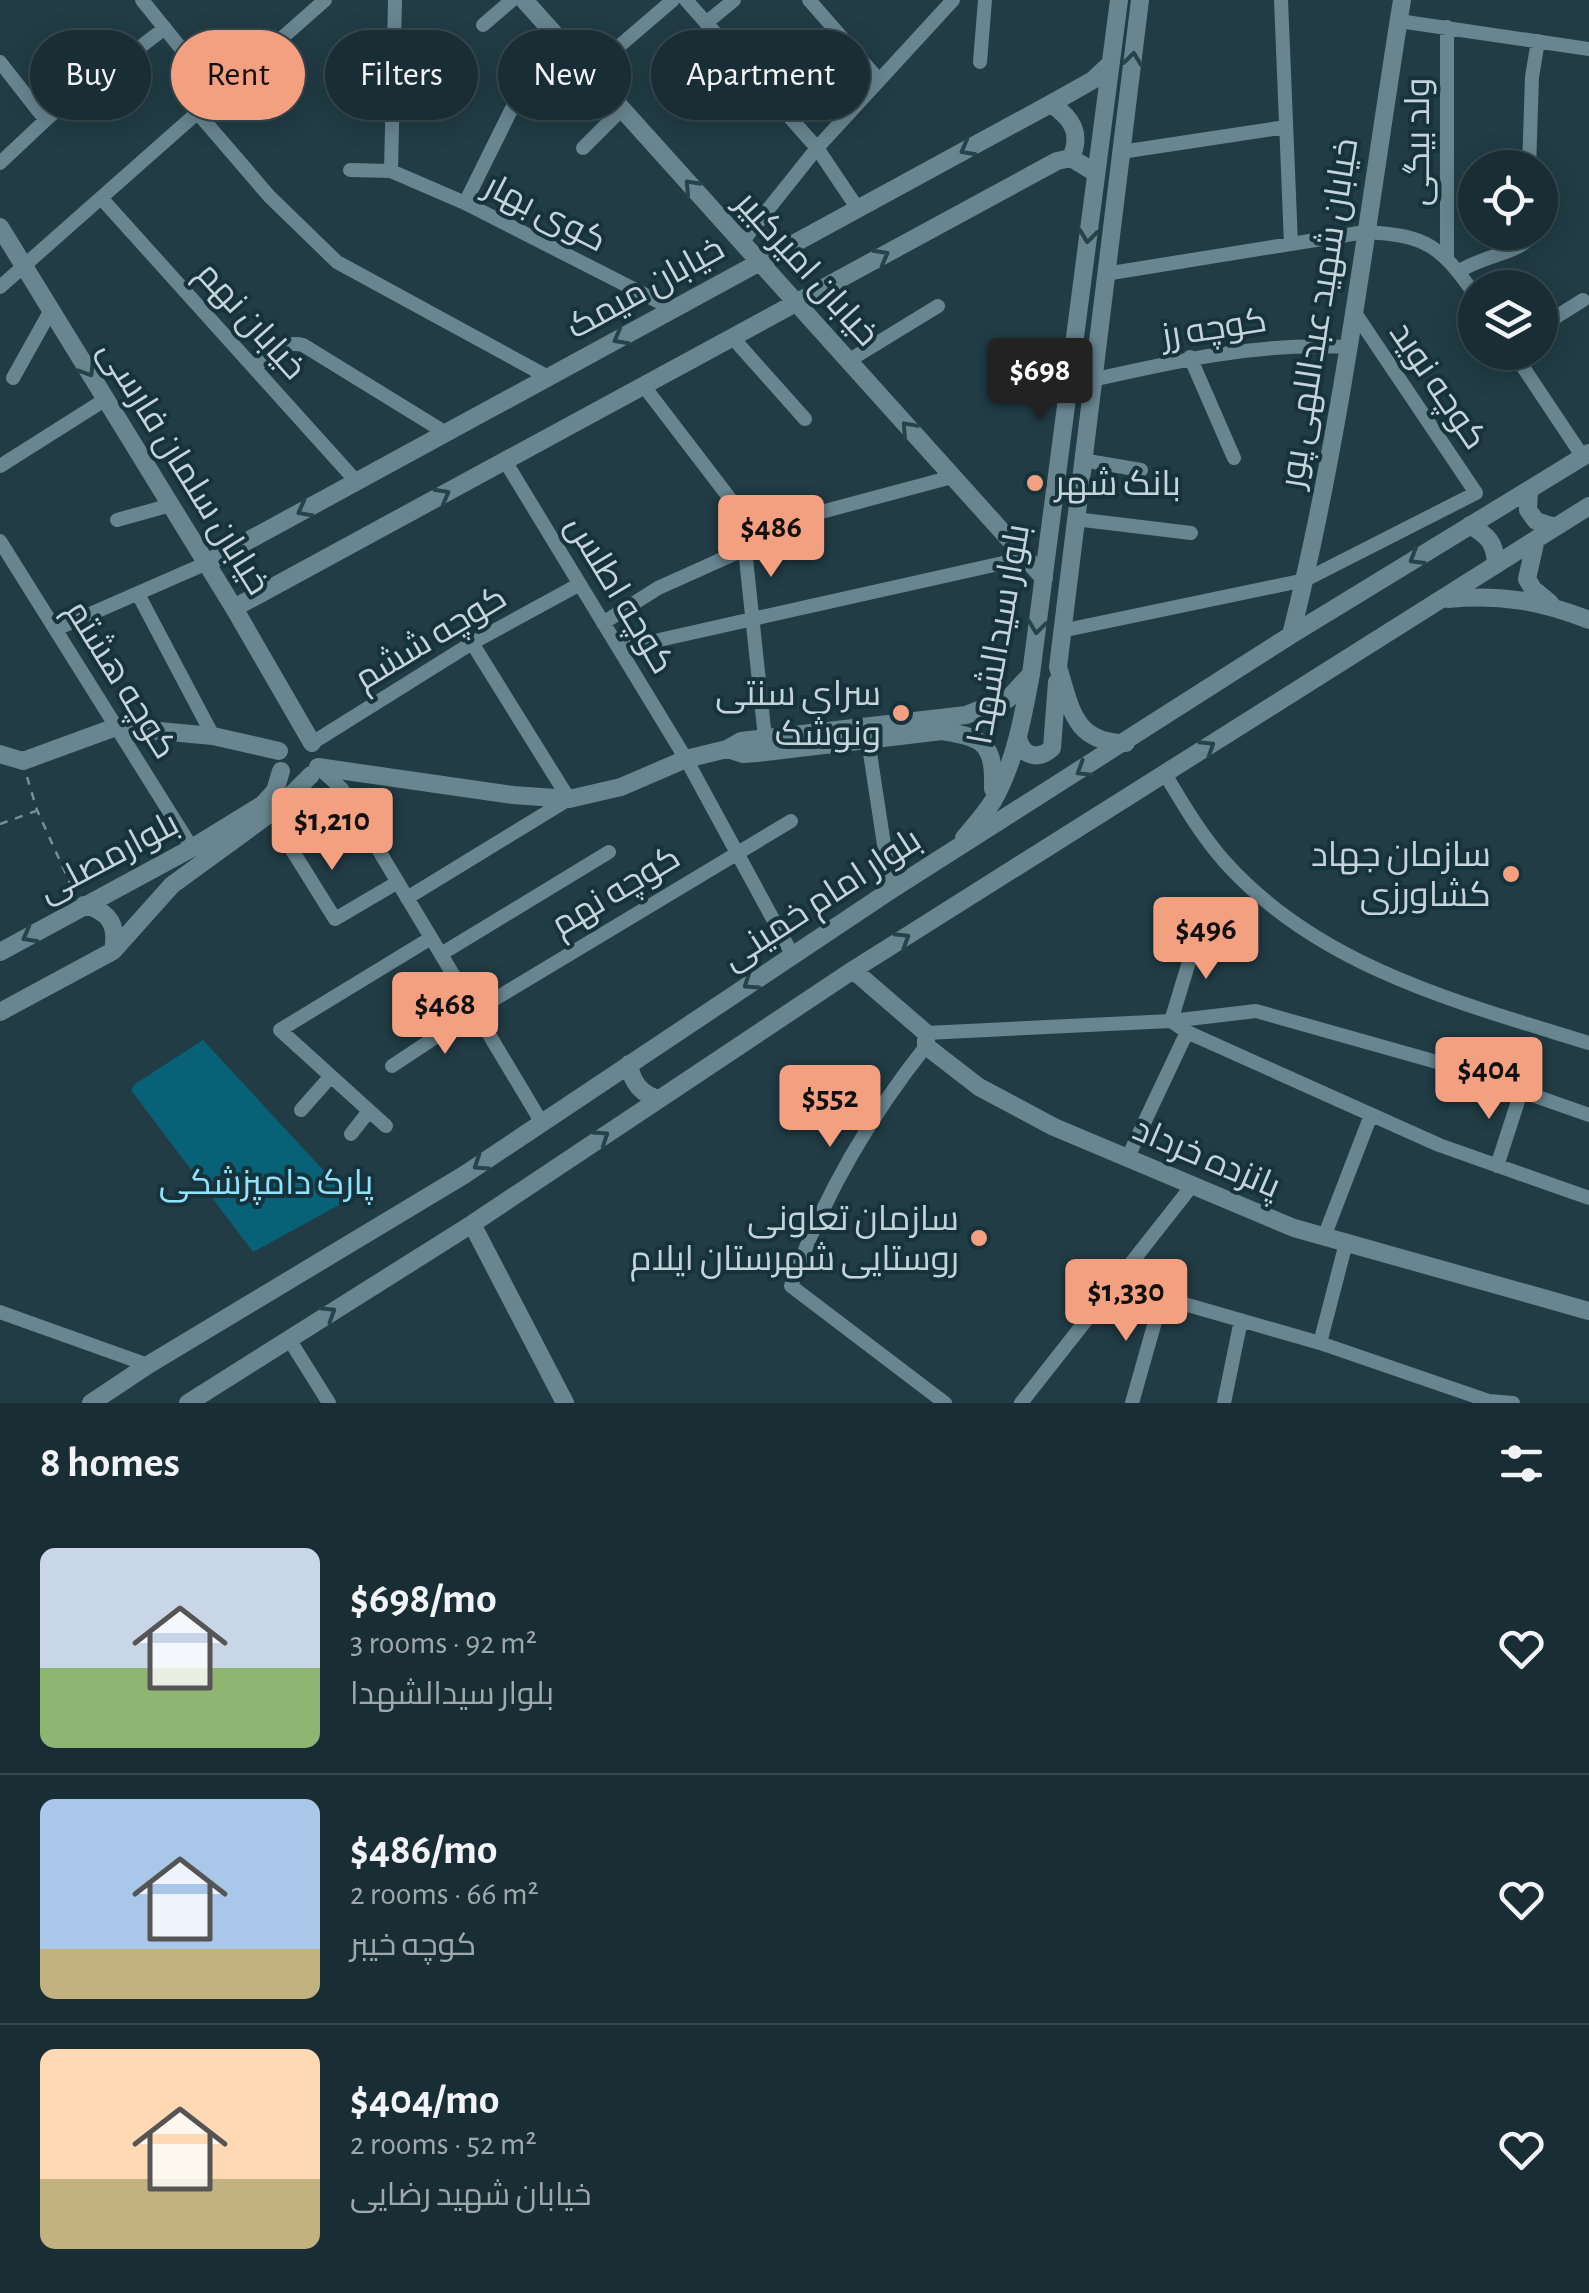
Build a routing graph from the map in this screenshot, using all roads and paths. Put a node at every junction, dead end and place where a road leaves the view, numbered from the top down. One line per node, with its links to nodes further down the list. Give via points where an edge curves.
1 (142, 0): 20 (street)
2 (394, 0): 50 (street)
3 (512, 0): 18 (street)
4 (524, 0): 22 (street, خیابان امیرکبیر)
5 (673, 0): 24 (street)
6 (686, 0): 17 (street)
7 (734, 0): 17 (street)
8 (808, 0): 31 (street)
9 (985, 0): 29 (street)
10 (1119, 0): 30 (street, بلوار سیدالشهدا)
11 (1140, 0): 41 (street, بلوار سیدالشهدا, one-way to 11)
12 (1281, 0): 42 (street)
13 (1402, 0): 16 (street, خیابان شهید عبداللهی پور)
14 (947, 2): 31 (street)
15 (314, 3): 21 (street)
16 (1399, 21): 19 (street); 56 (street, خیابان شهید عبداللهی پور)
17 (706, 23): 44 (street)
18 (483, 25)
19 (1446, 27): 26 (street); 60 (street, ولد بیگی)
20 (165, 28): 23 (street); 25 (street)
21 (285, 30)
22 (551, 30)
23 (171, 36)
24 (631, 36)
25 (151, 39)
26 (1538, 40): 27 (street); 45 (street)
27 (1589, 49)
28 (0, 62): 32 (street)
29 (980, 62)
30 (1110, 64): 33 (street, خیابان میمک); 40 (street, بلوار سیدالشهدا)
31 (879, 80): 44 (street)
32 (30, 100)
33 (1052, 104): 47 (street, via 1072,122); 54 (street, خیابان میمک, one-way to 54)
34 (46, 120): 48 (street)
35 (186, 120): 52 (street)
36 (204, 120): 81 (street, via 337,262)
37 (506, 120): 53 (street)
38 (611, 120): 43 (street)
39 (630, 120): 57 (street, خیابان امیرکبیر, one-way to 39)
40 (1103, 124): 41 (street, via 1114,117); 51 (street, بلوار سیدالشهدا)
41 (1124, 124): 46 (street, بلوار سیدالشهدا)
42 (1286, 127): 46 (street); 58 (street)
43 (583, 148)
44 (817, 148): 54 (street); 57 (street)
45 (1530, 150)
46 (1121, 152): 65 (street, بلوار سیدالشهدا)
47 (1071, 158): 51 (street); 68 (street, one-way to 47)
48 (0, 163)
49 (350, 170): 50 (street, کوی بهار)
50 (391, 172): 53 (street, کوی بهار)
51 (1096, 173): 110 (street, بلوار سیدالشهدا, one-way to 110)
52 (102, 198): 62 (street); 78 (street, خیابان نهم)
53 (465, 204): 70 (street, کوی بهار)
54 (858, 209): 61 (street, خیابان میمک)
55 (0, 227): 62 (street, خیابان سلمان فارسی)
56 (1364, 232): 58 (street); 60 (street, via 1421,241); 72 (street, خیابان شهید عبداللهی پور)
57 (742, 242): 61 (street, خیابان امیرکبیر)
58 (1291, 244): 65 (street)
59 (1512, 250): 63 (street)
60 (1447, 257): 64 (street)
61 (760, 262): 68 (street, خیابان امیرکبیر); 70 (street, خیابان میمک)
62 (25, 268): 66 (street); 71 (street, خیابان سلمان فارسی)
63 (1462, 270)
64 (1458, 272)
65 (1105, 274): 82 (street, بلوار سیدالشهدا)
66 (0, 287)
67 (1583, 300): 73 (street)
68 (796, 302): 74 (street); 77 (street, خیابان امیرکبیر)
69 (938, 306): 77 (street)
70 (673, 309): 81 (street, خیابان میمک, one-way to 81)
71 (51, 310): 80 (street); 84 (street, خیابان سلمان فارسی, one-way to 84)
72 (1353, 310): 75 (street, خیابان شهید عبداللهی پور); 111 (street, کوچه نوید, via 1476,493)
73 (1558, 316)
74 (732, 337): 83 (street); 85 (street)
75 (1347, 347): 76 (street, کوچه رز); 111 (street, خیابان شهید عبداللهی پور)
76 (1190, 358): 82 (street, کوچه رز); 88 (street)
77 (848, 360): 93 (street, خیابان امیرکبیر, one-way to 77)
78 (254, 368): 86 (street, via 284,344 303,345); 94 (street, خیابان نهم)
79 (1526, 370): 87 (street)
80 (13, 378)
81 (548, 378): 86 (street, خیابان میمک)
82 (1092, 380): 89 (street, بلوار سیدالشهدا)
83 (644, 386): 90 (street); 102 (street)
84 (106, 399): 91 (street); 96 (street, خیابان سلمان فارسی)
85 (805, 419)
86 (446, 433): 94 (street, خیابان میمک)
87 (1586, 455): 95 (street, بلوار امام خمینی)
88 (1234, 458)
89 (1082, 460): 92 (street); 98 (street, بلوار سیدالشهدا)
90 (505, 461): 112 (street, کوچه اطلس); 116 (street, one-way to 90)
91 (0, 466)
92 (1141, 470)
93 (952, 476): 102 (street); 107 (street, خیابان امیرکبیر)
94 (356, 481): 108 (street, خیابان میمک, one-way to 108)
95 (1530, 491): 100 (street, بلوار امام خمینی); 101 (street, via 1528,510 1536,521)
96 (171, 505): 99 (street); 108 (street, خیابان سلمان فارسی)
97 (1589, 506): 101 (street)
98 (1075, 519): 103 (street); 121 (street, بلوار سیدالشهدا)
99 (117, 520)
100 (1470, 526): 109 (street, via 1488,536); 122 (street, بلوار امام خمینی, one-way to 122)
101 (1555, 527): 104 (street)
102 (754, 530): 106 (street)
103 (1191, 532)
104 (1536, 538): 109 (street); 115 (street, via 1527,579)
105 (0, 541): 120 (street, کوچه هشتم)
106 (745, 549): 117 (street); 119 (street, via 658,588)
107 (1025, 558): 110 (street, خیابان امیرکبیر); 117 (street)
108 (207, 562): 113 (street); 116 (street, خیابان سلمان فارسی)
109 (1496, 564): 114 (street)
110 (1044, 578): 126 (street, بلوار سیدالشهدا, one-way to 126)
111 (1305, 580): 121 (street); 122 (street, خیابان شهید عبداللهی پور)
112 (580, 584): 119 (street, کوچه اطلس); 123 (street, کوچه ششم)
113 (138, 594): 120 (street); 128 (street)
114 (1443, 600): 115 (street, via 1495,596); 141 (street, one-way to 114)
115 (1554, 606): 118 (street)
116 (234, 608): 133 (street, خیابان سلمان فارسی)
117 (754, 618): 124 (street); 130 (street)
118 (1589, 620)
119 (603, 622): 124 (street, کوچه اطلس)
120 (56, 629): 127 (street, کوچه هشتم)
121 (1062, 631): 125 (street, بلوار سیدالشهدا)
122 (1291, 635): 132 (street, بلوار امام خمینی)
123 (472, 643): 133 (street, کوچه ششم); 142 (street)
124 (619, 648): 137 (street, کوچه اطلس)
125 (1058, 668): 129 (street, via 1052,748 1031,755); 132 (street, بلوار سیدالشهدا, via 1083,730 1103,743)
126 (1032, 674): 129 (street, بلوار سیدالشهدا); 130 (street, via 1008,699 966,715)
127 (116, 727): 128 (street); 138 (street); 147 (street, کوچه هشتم)
128 (213, 736): 135 (street)
129 (1018, 737): 143 (street, بلوار سیدالشهدا)
130 (766, 738): 134 (street, via 741,740)
131 (868, 740): 134 (street, via 744,754); 143 (street, via 942,731 971,736 986,745 992,760); 154 (street)
132 (1126, 742): 148 (street, بلوار امام خمینی, one-way to 148)
133 (312, 743): 135 (street, via 291,740); 140 (street, via 318,752)
134 (728, 749): 137 (street)
135 (279, 751): 139 (street)
136 (0, 754): 138 (street)
137 (686, 759): 142 (street, via 621,787); 151 (street, کوچه اطلس)
138 (23, 761): 144 (path)
139 (281, 771): 140 (street, via 296,780); 147 (street, بلوارمصلی, via 269,799)
140 (314, 771): 142 (street); 153 (street, via 342,789); 157 (street, بلوارمصلی, via 280,806)
141 (1165, 774): 164 (street, one-way to 141); 170 (street, via 1226,863 1317,940 1464,1005)
142 (569, 798): 155 (street)
143 (993, 800): 148 (street, بلوار سیدالشهدا)
144 (37, 810): 146 (path); 156 (path)
145 (790, 822): 151 (street, کوچه نهم)
146 (0, 824)
147 (192, 848): 152 (street, بلوارمصلی)
148 (957, 848): 154 (street, بلوار امام خمینی)
149 (292, 850): 153 (street, via 335,919)
150 (609, 852): 162 (street)
151 (736, 852): 163 (street, کوچه اطلس); 165 (street, کوچه نهم)
152 (133, 879): 156 (street, بلوارمصلی); 157 (street, via 129,892 135,904)
153 (398, 882): 155 (street)
154 (890, 890): 163 (street, بلوار امام خمینی)
155 (407, 898): 159 (street)
156 (82, 906): 160 (street, via 100,909 111,920); 161 (street, بلوارمصلی, one-way to 161)
157 (148, 908): 160 (street, بلوارمصلی)
158 (1199, 929): 167 (street)
159 (432, 938): 162 (street); 173 (street, via 280,1030)
160 (113, 951): 166 (street, بلوارمصلی)
161 (0, 952)
162 (441, 954): 165 (street)
163 (792, 954): 171 (street, بلوار امام خمینی, one-way to 171)
164 (854, 970): 169 (street, پانزده خرداد); 175 (street)
165 (474, 1011): 172 (street, کوچه نهم); 180 (street)
166 (0, 1012)
167 (1171, 1021): 168 (street); 169 (street); 174 (street, via 1256,1011)
168 (1187, 1032): 178 (street); 183 (street)
169 (926, 1039): 183 (street, پانزده خرداد, via 979,1087); 202 (street, via 854,1152 791,1286)
170 (1589, 1044)
171 (629, 1064): 175 (street, via 635,1084); 180 (street, بلوار امام خمینی)
172 (392, 1066)
173 (331, 1076): 176 (street); 177 (street)
174 (1522, 1092): 179 (street); 184 (street)
175 (659, 1099): 187 (street, one-way to 175)
176 (301, 1110)
177 (369, 1111): 181 (street); 182 (street)
178 (1371, 1114): 184 (street); 188 (street)
179 (1589, 1115)
180 (542, 1123): 197 (street, بلوار امام خمینی, one-way to 197)
181 (386, 1126)
182 (351, 1134)
183 (1128, 1159): 185 (street, پانزده خرداد)
184 (1498, 1166): 186 (street)
185 (1191, 1187): 188 (street, پانزده خرداد); 190 (street)
186 (1589, 1198)
187 (472, 1224): 195 (street, one-way to 187); 201 (street)
188 (1324, 1237): 189 (street, پانزده خرداد)
189 (1346, 1244): 192 (street, پانزده خرداد); 196 (street)
190 (1115, 1284): 191 (street); 203 (street)
191 (1162, 1297): 194 (street); 204 (street)
192 (1589, 1311)
193 (0, 1312): 197 (street)
194 (1241, 1320): 196 (street); 205 (street)
195 (289, 1339): 199 (street); 200 (street)
196 (1320, 1343): 206 (street, via 1488,1401)
197 (148, 1365): 198 (street, بلوار امام خمینی)
198 (91, 1403)
199 (188, 1403)
200 (329, 1403)
201 (565, 1403)
202 (946, 1403)
203 (1021, 1403)
204 (1132, 1403)
205 (1224, 1403)
206 (1513, 1403)

